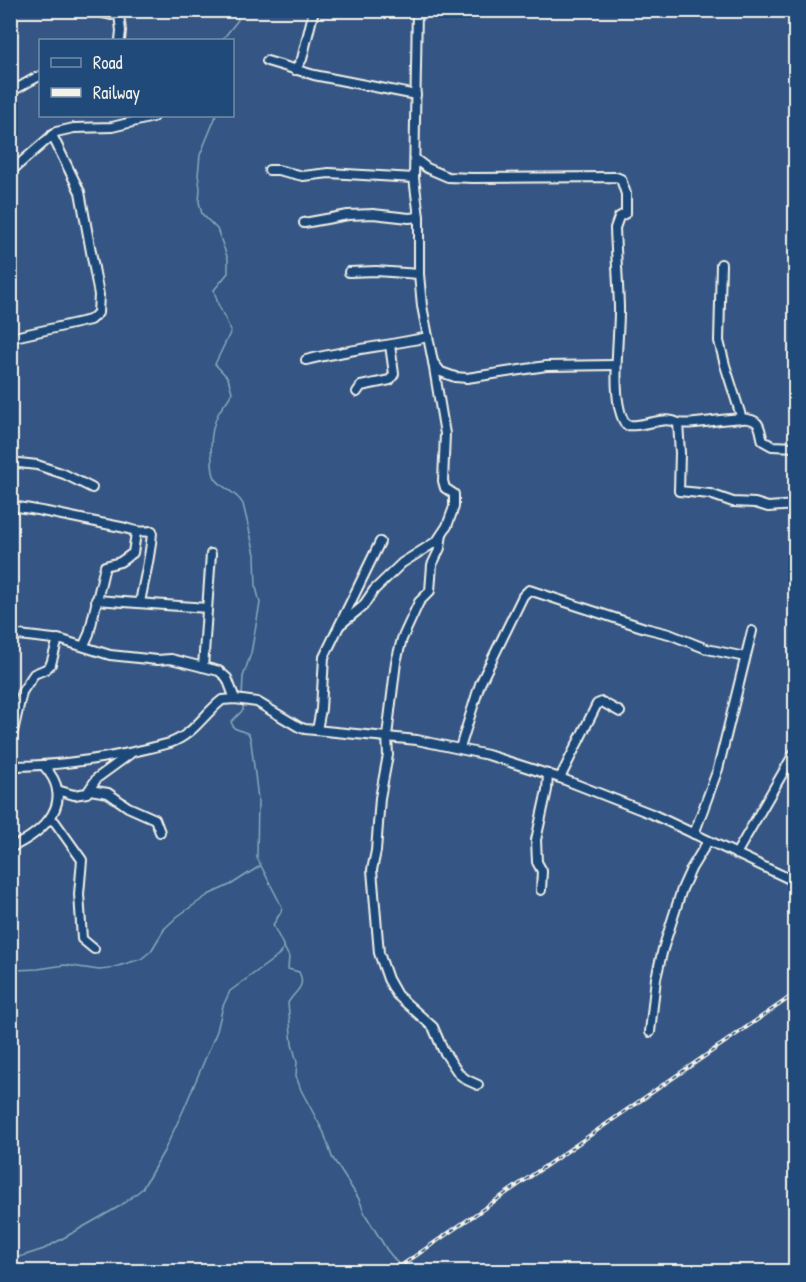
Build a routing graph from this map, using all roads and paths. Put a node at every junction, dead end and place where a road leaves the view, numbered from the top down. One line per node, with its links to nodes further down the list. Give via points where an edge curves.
1 (90, 10): 5 (street)
2 (128, 10): 5 (street)
3 (314, 10): 8 (street)
4 (417, 10): 11 (street)
5 (118, 14): 6 (street)
6 (120, 39)
7 (267, 61): 8 (street)
8 (296, 70): 11 (street)
9 (39, 76): 10 (street)
10 (10, 92)
11 (416, 95): 14 (street)
12 (153, 117): 13 (street, via 112,127 74,128)
13 (52, 135): 16 (street); 24 (street, via 80,192 98,285 98,314 90,320)
14 (415, 159): 17 (street); 28 (street, via 448,177 621,179 626,213 619,217 615,228 619,306)
15 (269, 170): 17 (street, via 303,176 329,173)
16 (10, 172)
17 (414, 177): 18 (street)
18 (419, 217): 19 (street, via 348,214); 22 (street)
19 (304, 223)
20 (721, 264): 30 (street, via 719,340)
21 (349, 272): 22 (street)
22 (419, 274): 23 (street)
23 (428, 337): 25 (street); 27 (street)
24 (10, 338)
25 (390, 345): 26 (street); 29 (street, via 393,378 361,386)
26 (306, 360)
27 (433, 362): 28 (street, via 441,372 467,378 546,366); 38 (street, via 445,434 443,481 454,494 454,507)
28 (616, 365): 31 (street, via 626,425)
29 (357, 392)
30 (742, 419): 31 (street); 32 (street, via 759,424 763,441 772,446)
31 (678, 423): 35 (street, via 679,491 768,507)
32 (795, 447)
33 (10, 462): 34 (street, via 37,465)
34 (93, 488)
35 (795, 505)
36 (10, 506): 37 (street, via 126,527)
37 (136, 533): 41 (street, via 133,553 105,566); 42 (street, via 152,531)
38 (442, 534): 44 (street, via 438,541 402,562); 54 (street, via 432,565 430,591 419,603 399,650)
39 (380, 542): 44 (street)
40 (211, 554): 43 (street)
41 (96, 600): 42 (street); 48 (street)
42 (140, 603): 43 (street)
43 (207, 608): 50 (street)
44 (340, 626): 53 (street, via 324,657)
45 (752, 631): 49 (street)
46 (10, 634): 47 (street)
47 (58, 639): 48 (street); 55 (street, via 51,664 34,674 22,692)
48 (84, 645): 50 (street, via 110,655 171,659)
49 (745, 657): 56 (street, via 708,649 529,590 480,684); 67 (street, via 718,769)
50 (203, 667): 51 (street, via 219,671)
51 (241, 700): 53 (street, via 257,702 299,728); 58 (street, via 222,700 179,740)
52 (620, 712): 62 (street, via 602,702 597,704)
53 (317, 730): 54 (street)
54 (387, 736): 56 (street); 75 (street, via 388,755 372,870 379,953 396,995 433,1027 459,1074)
55 (10, 745)
56 (460, 748): 61 (street)
57 (795, 750): 70 (street)
58 (131, 754): 60 (street); 64 (street, via 97,778)
59 (10, 766): 60 (street)
60 (44, 766): 63 (street, via 55,778)
61 (548, 774): 62 (street); 72 (street, via 536,840)
62 (560, 778): 67 (street)
63 (57, 790): 64 (street, via 74,795); 65 (street)
64 (90, 790): 66 (street, via 108,794 155,819)
65 (50, 819): 69 (street, via 42,829); 73 (street, via 82,860 82,939)
66 (160, 832)
67 (694, 834): 68 (street)
68 (708, 841): 70 (street); 74 (street, via 682,890 663,949)
69 (10, 848)
70 (736, 854): 71 (street)
71 (795, 882)
72 (541, 890)
73 (94, 949)
74 (650, 1032)
75 (478, 1084)

